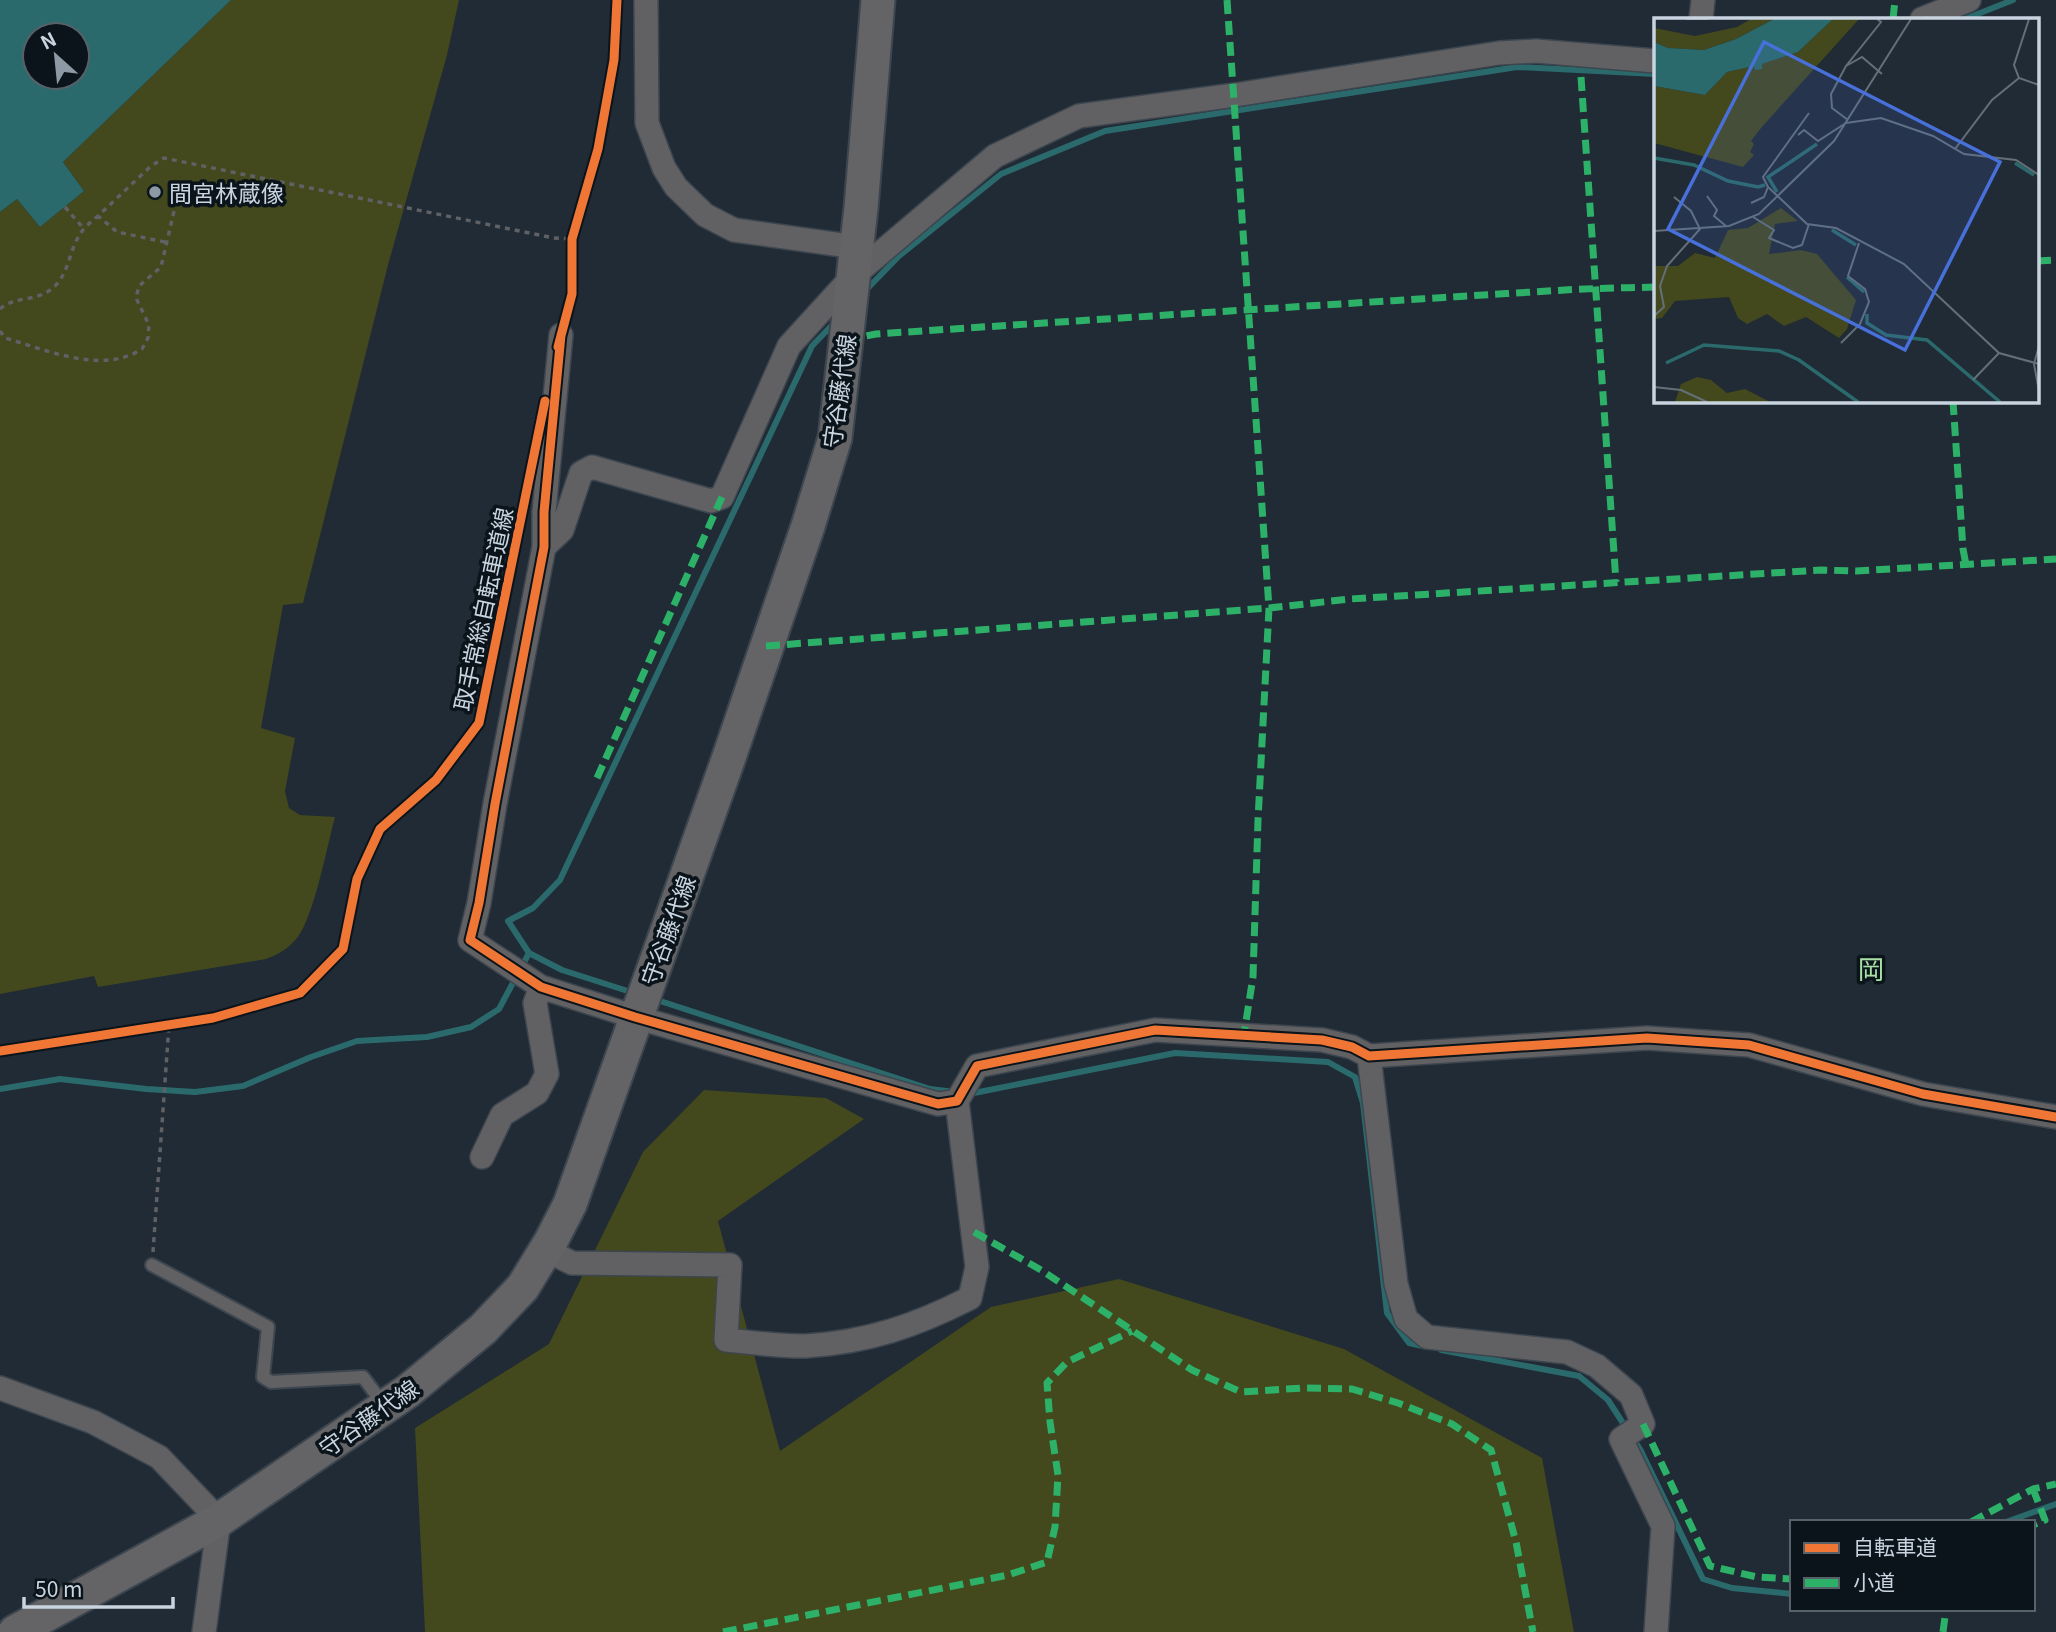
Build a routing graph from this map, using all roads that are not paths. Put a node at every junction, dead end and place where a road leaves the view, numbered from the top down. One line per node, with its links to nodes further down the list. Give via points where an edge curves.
1 (646, 0): 8 (street, via 647,123 676,187 705,215 734,230)
2 (878, 0): 8 (main road, 守谷藤代線)
3 (1703, 0): 5 (street)
4 (1969, 0): 6 (street)
5 (1702, 18)
6 (1925, 18)
7 (1654, 61): 8 (street, via 1536,51 1499,53 1079,116 995,156)
8 (853, 269): 10 (street, via 789,346 722,497 712,501 592,467 582,473 562,530); 12 (main road, 守谷藤代線, via 835,438 728,760)
9 (561, 335): 10 (street)
10 (544, 547): 11 (street, via 470,940)
11 (535, 983): 12 (street); 16 (street, via 547,1074 537,1093 502,1115)
12 (640, 1002): 14 (street, via 938,1104); 17 (main road, 守谷藤代線, via 570,1204)
13 (1368, 1056): 14 (street, via 1322,1040 1155,1030 977,1066); 15 (street, via 1647,1038 1749,1045 1923,1094); 24 (street, via 1396,1284 1406,1320 1427,1337 1567,1352 1597,1367 1631,1395 1643,1424 1622,1439 1663,1526)
14 (961, 1094): 17 (street, via 977,1267 970,1298 927,1320 870,1338 805,1346 726,1340 730,1265 572,1263)
15 (2056, 1116)
16 (482, 1157)
17 (546, 1250): 20 (main road, 守谷藤代線, via 523,1287 483,1329)
18 (152, 1265): 20 (lane, via 268,1327 263,1377 271,1382 363,1377)
19 (0, 1388): 21 (street, via 93,1422 159,1457)
20 (385, 1406): 21 (main road, 守谷藤代線)
21 (219, 1520): 22 (main road, 守谷藤代線); 23 (street)
22 (15, 1632)
23 (204, 1632)
24 (1656, 1632)

